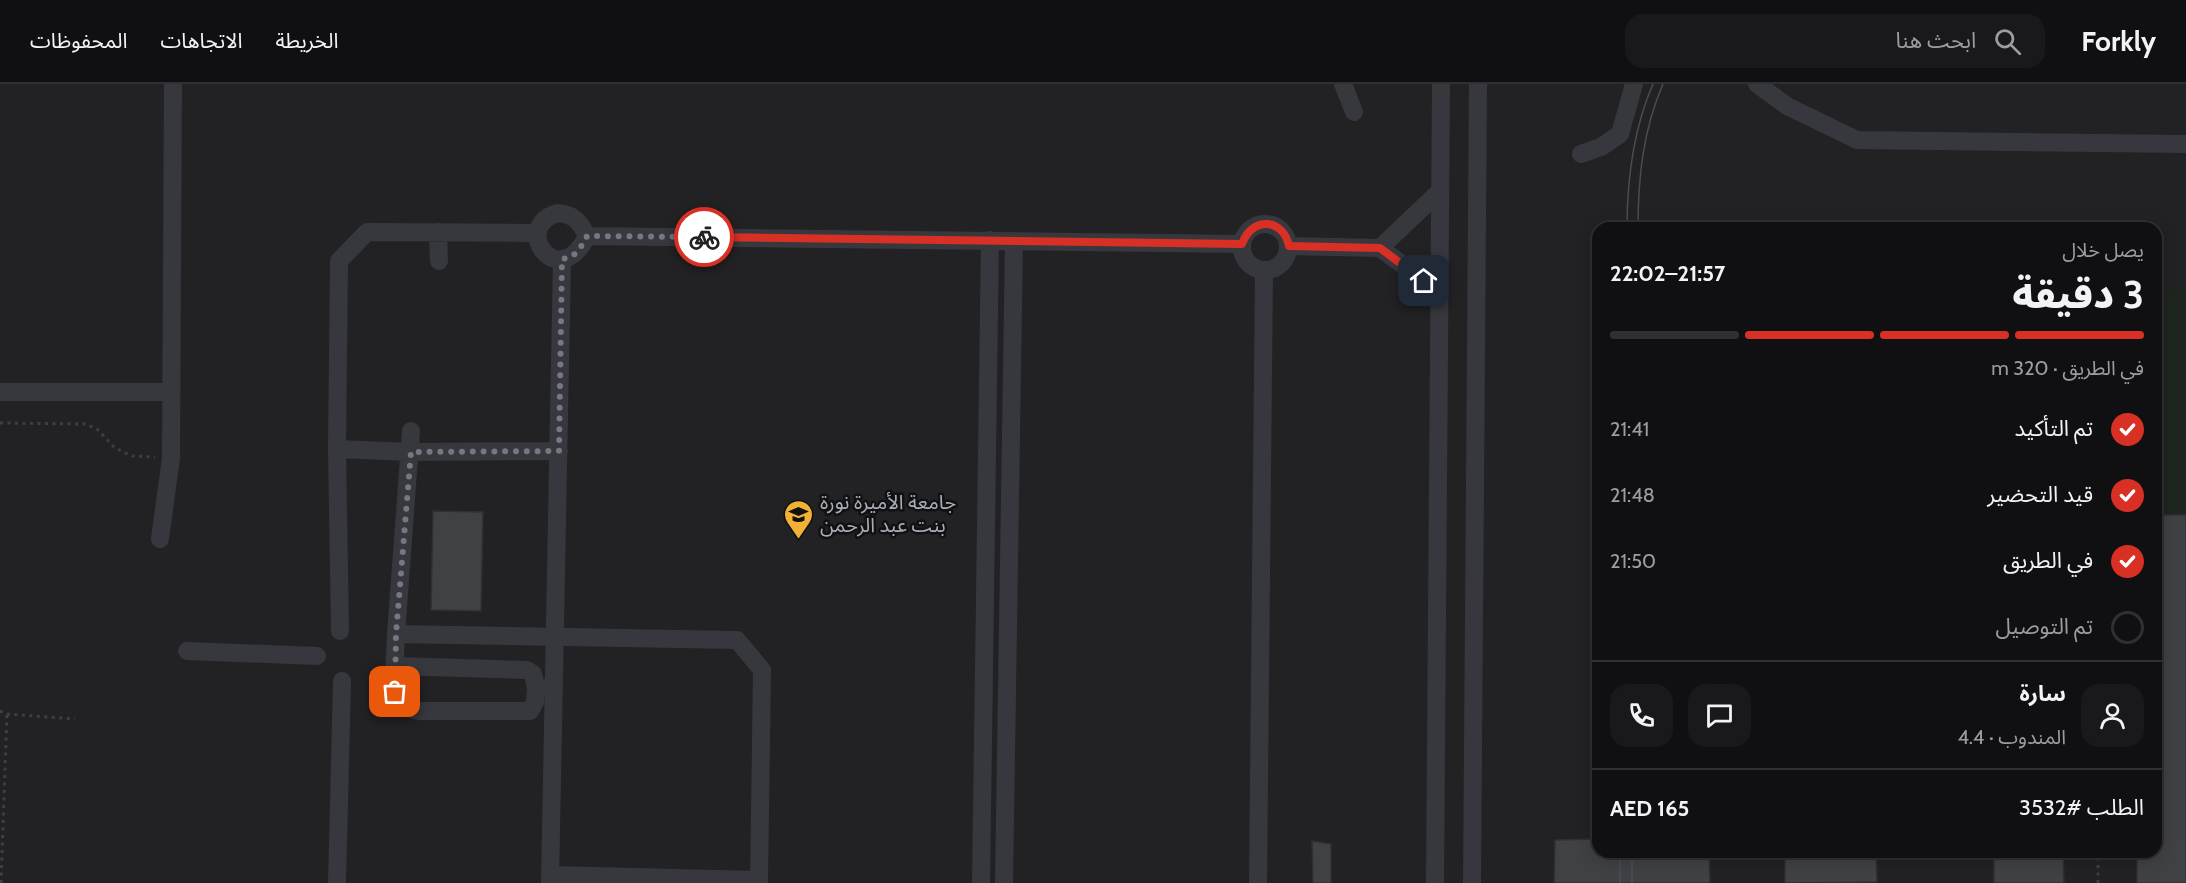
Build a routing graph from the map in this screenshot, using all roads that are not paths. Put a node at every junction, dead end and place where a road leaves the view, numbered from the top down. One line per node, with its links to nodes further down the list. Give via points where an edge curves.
1 (173, 84): 24 (street)
2 (1343, 84): 7 (street)
3 (1440, 84): 10 (street)
4 (1478, 84): 45 (street)
5 (1634, 84): 9 (street, via 1620,134)
6 (1757, 84): 8 (street, via 1787,106 1857,140)
7 (1354, 112)
8 (2186, 144)
9 (1581, 154)
10 (1440, 191): 18 (street); 22 (street)
11 (438, 232): 12 (street); 20 (street); 26 (street, via 367,232 339,261)
12 (538, 233): 13 (street, via 544,219 558,213 573,216); 19 (street, via 545,254)
13 (587, 236): 14 (street); 19 (street, via 574,256)
14 (990, 240): 15 (street); 41 (street)
15 (1014, 241): 16 (street); 42 (street)
16 (1242, 244): 17 (street, via 1249,231 1263,224 1283,232); 21 (street, via 1245,259)
17 (1289, 246): 18 (street); 21 (street, via 1284,261)
18 (1380, 248): 22 (street)
19 (562, 259): 27 (street)
20 (439, 261)
21 (1264, 270): 43 (street)
22 (1439, 292): 44 (street)
23 (0, 392): 24 (street)
24 (171, 392): 29 (street, via 171,458)
25 (411, 431): 28 (street)
26 (337, 449): 28 (street); 30 (street)
27 (559, 451): 28 (street); 32 (street)
28 (411, 452): 31 (street)
29 (160, 539)
30 (340, 631)
31 (396, 634): 32 (street); 35 (street)
32 (555, 637): 37 (street); 39 (street, via 737,640 762,670)
33 (187, 651): 34 (street)
34 (317, 656)
35 (396, 666): 37 (street, via 527,670); 37 (street, via 395,692 399,701 419,711 530,711)
36 (342, 681): 40 (street)
37 (545, 688): 38 (street)
38 (550, 879): 39 (street)
39 (759, 882)
40 (337, 883)
41 (981, 883)
42 (1004, 883)
43 (1258, 883)
44 (1435, 883)
45 (1472, 883)

